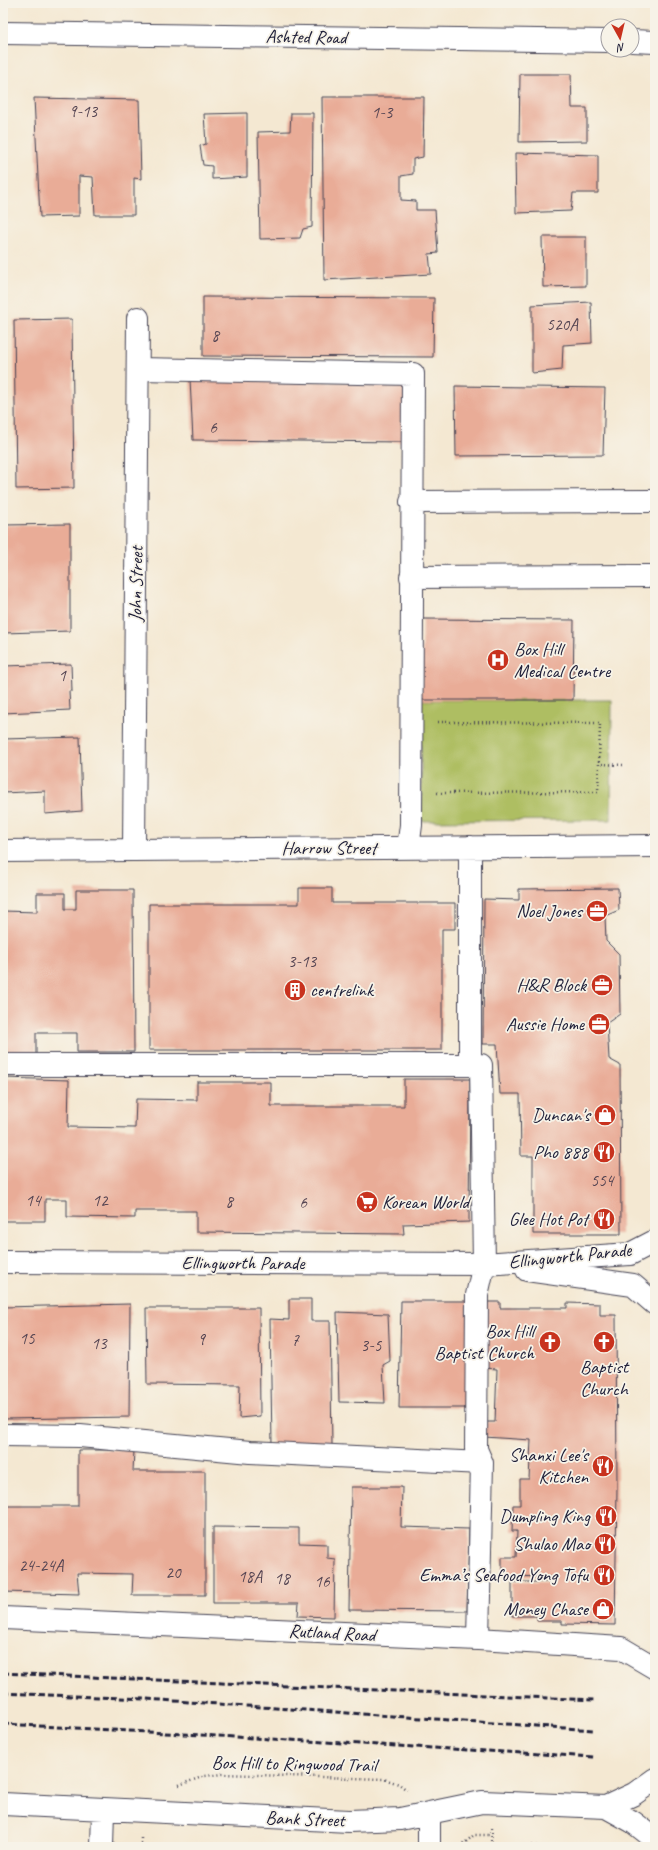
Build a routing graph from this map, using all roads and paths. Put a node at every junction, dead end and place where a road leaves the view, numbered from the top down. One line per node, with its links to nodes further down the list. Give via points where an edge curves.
1 (3, 33): 2 (street, Ashted Road)
2 (600, 41)
3 (640, 41): 4 (street)
4 (655, 42)
5 (138, 318): 6 (street, John Street)
6 (138, 369): 8 (street, via 413,374); 18 (street, John Street)
7 (655, 501): 8 (street)
8 (411, 502): 10 (street)
9 (655, 576): 10 (street)
10 (411, 577): 11 (street)
11 (411, 722): 12 (path, via 600,723); 14 (street)
12 (599, 764): 13 (path); 14 (path, via 598,792)
13 (624, 765)
14 (411, 793): 17 (street)
15 (655, 846): 16 (street, Harrow Street)
16 (470, 847): 17 (street, Harrow Street); 21 (street)
17 (408, 848): 18 (street, Harrow Street)
18 (134, 850): 19 (street, Harrow Street)
19 (3, 851)
20 (3, 1065): 21 (street)
21 (470, 1065): 24 (street, via 481,1065)
22 (655, 1241): 24 (street, Ellingworth Parade, via 630,1254)
23 (3, 1262): 24 (street, Ellingworth Parade)
24 (484, 1264): 25 (street, Ellingworth Parade, via 633,1285); 27 (street, via 477,1295 476,1449)
25 (655, 1304)
26 (3, 1435): 27 (street, via 80,1436 250,1452)
27 (482, 1463): 29 (street)
28 (3, 1618): 29 (street, Rutland Road)
29 (478, 1639): 30 (street, Rutland Road, via 621,1648)
30 (655, 1668)
31 (655, 1779): 34 (street, Bank Street, via 627,1798)
32 (172, 1788): 36 (path, Box Hill to Ringwood Trail, via 205,1776 222,1774 384,1779 399,1784)
33 (3, 1804): 35 (street, Bank Street)
34 (606, 1807): 36 (street, Bank Street, via 482,1802); 39 (street, Bank Street, via 633,1822)
35 (103, 1810): 36 (street, Bank Street, via 349,1821 394,1819); 40 (street)
36 (429, 1813): 41 (street)
37 (500, 1828): 38 (path, via 492,1827)
38 (491, 1835): 42 (path, via 474,1835); 43 (path, via 491,1843)
39 (655, 1839)
40 (102, 1847)
41 (430, 1847)
42 (460, 1847)
43 (551, 1847)

